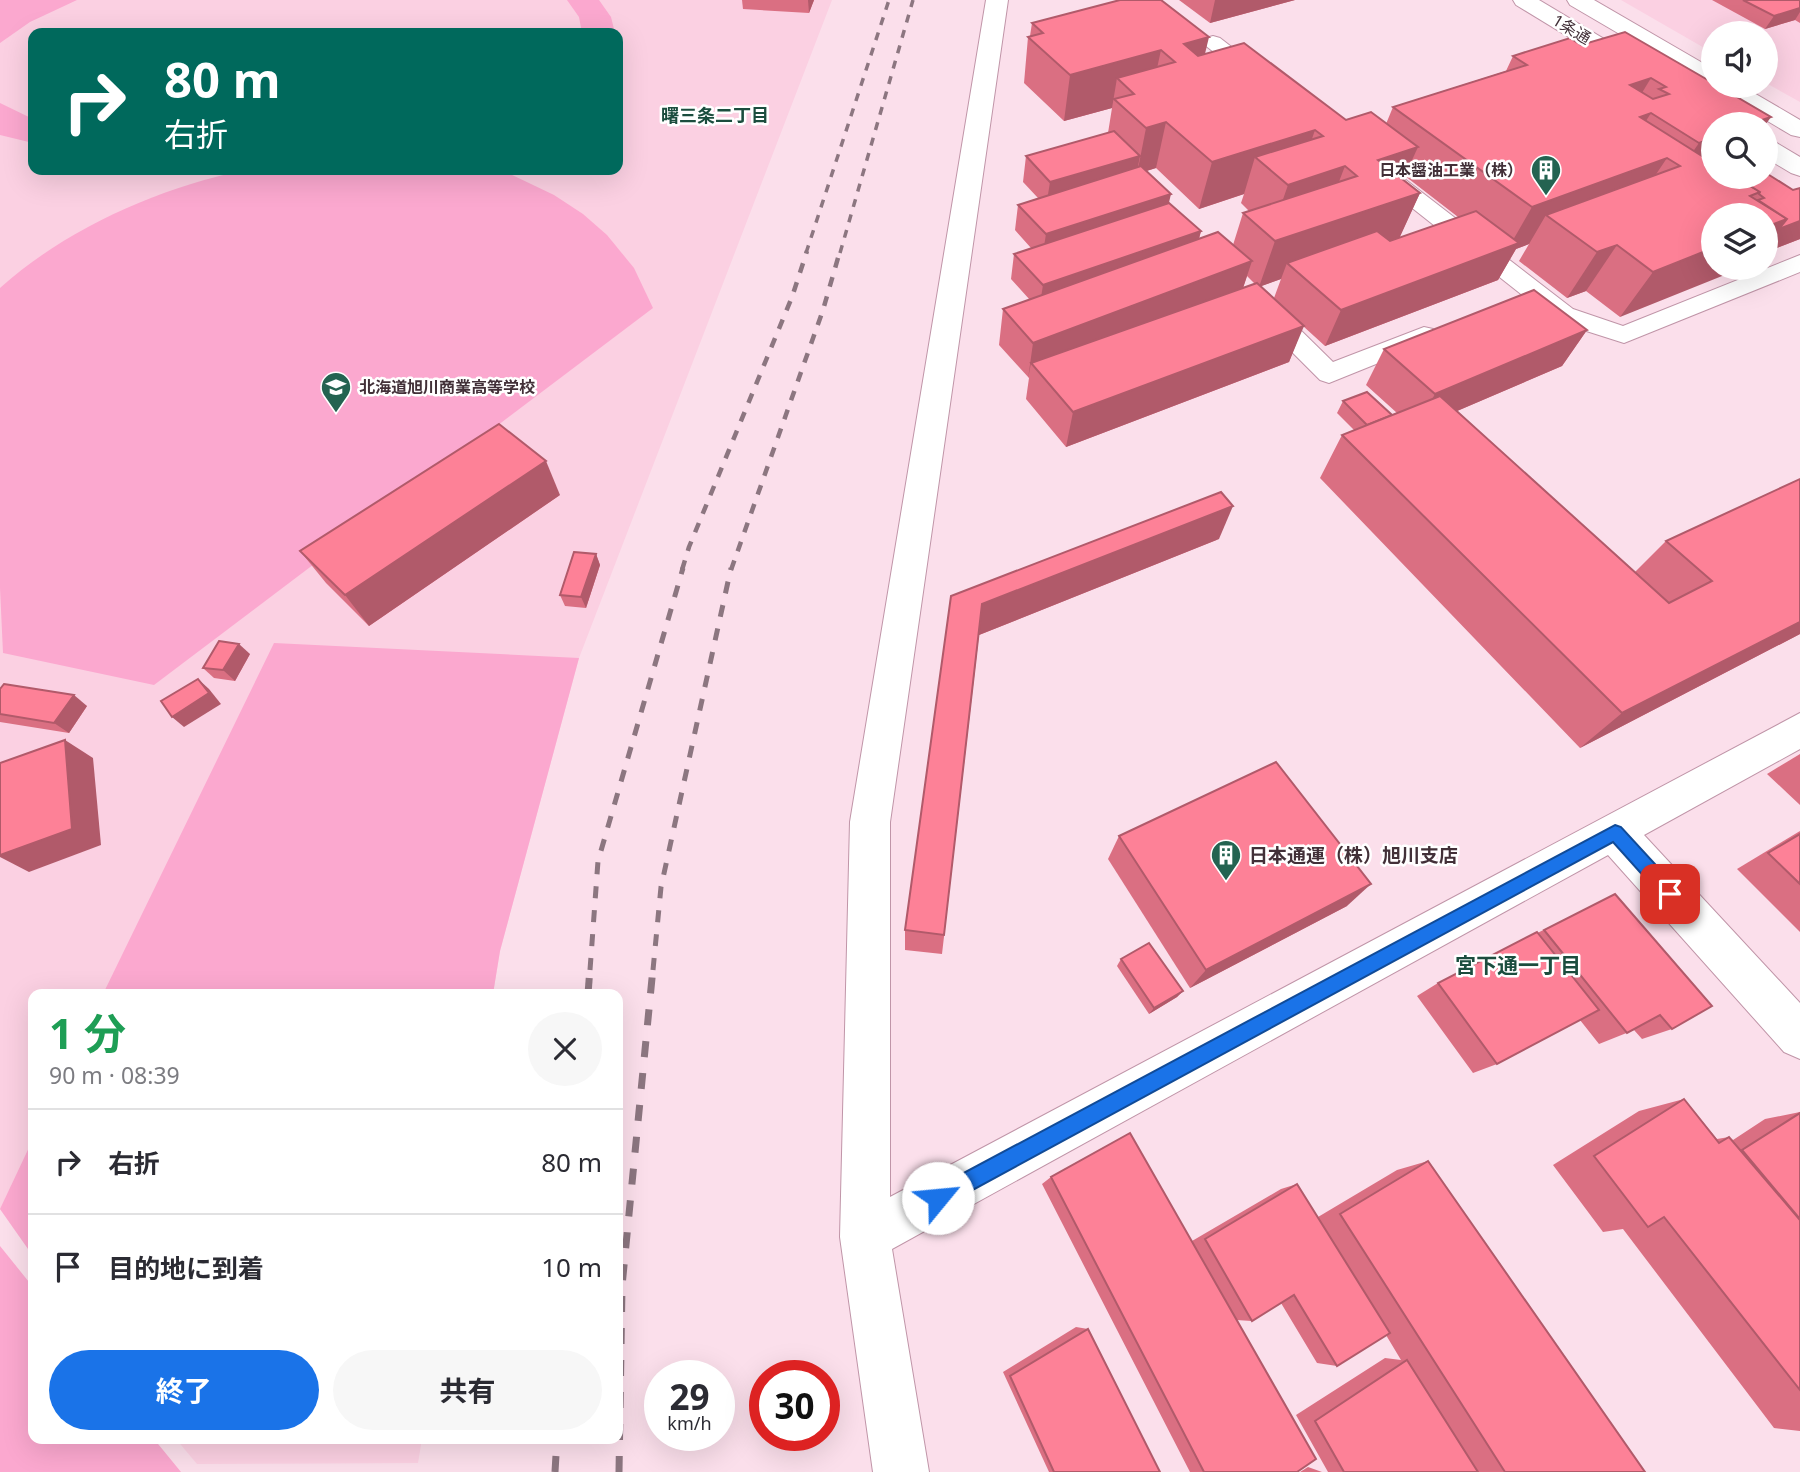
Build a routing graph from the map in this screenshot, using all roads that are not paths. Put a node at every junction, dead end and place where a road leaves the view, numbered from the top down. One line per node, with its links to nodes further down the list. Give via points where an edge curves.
1 (997, 0): 21 (street, via 870,822)
2 (1524, 0): 8 (street, 1条通)
3 (1578, 0): 5 (street, 1条通)
4 (1213, 42): 6 (lane)
5 (1701, 72)
6 (1277, 91)
7 (1745, 98): 9 (street)
8 (1709, 112)
9 (1800, 130)
10 (1778, 154): 12 (street)
11 (1363, 158): 14 (lane)
12 (1800, 168)
13 (1800, 263): 14 (lane, via 1624,335 1564,315)
14 (1534, 290): 16 (lane)
15 (1252, 296): 17 (lane, via 1329,374)
16 (1508, 301)
17 (1444, 327)
18 (1800, 730): 19 (street)
19 (1615, 832): 20 (street); 21 (street)
20 (1800, 1036)
21 (865, 1237): 22 (street)
22 (901, 1472)

